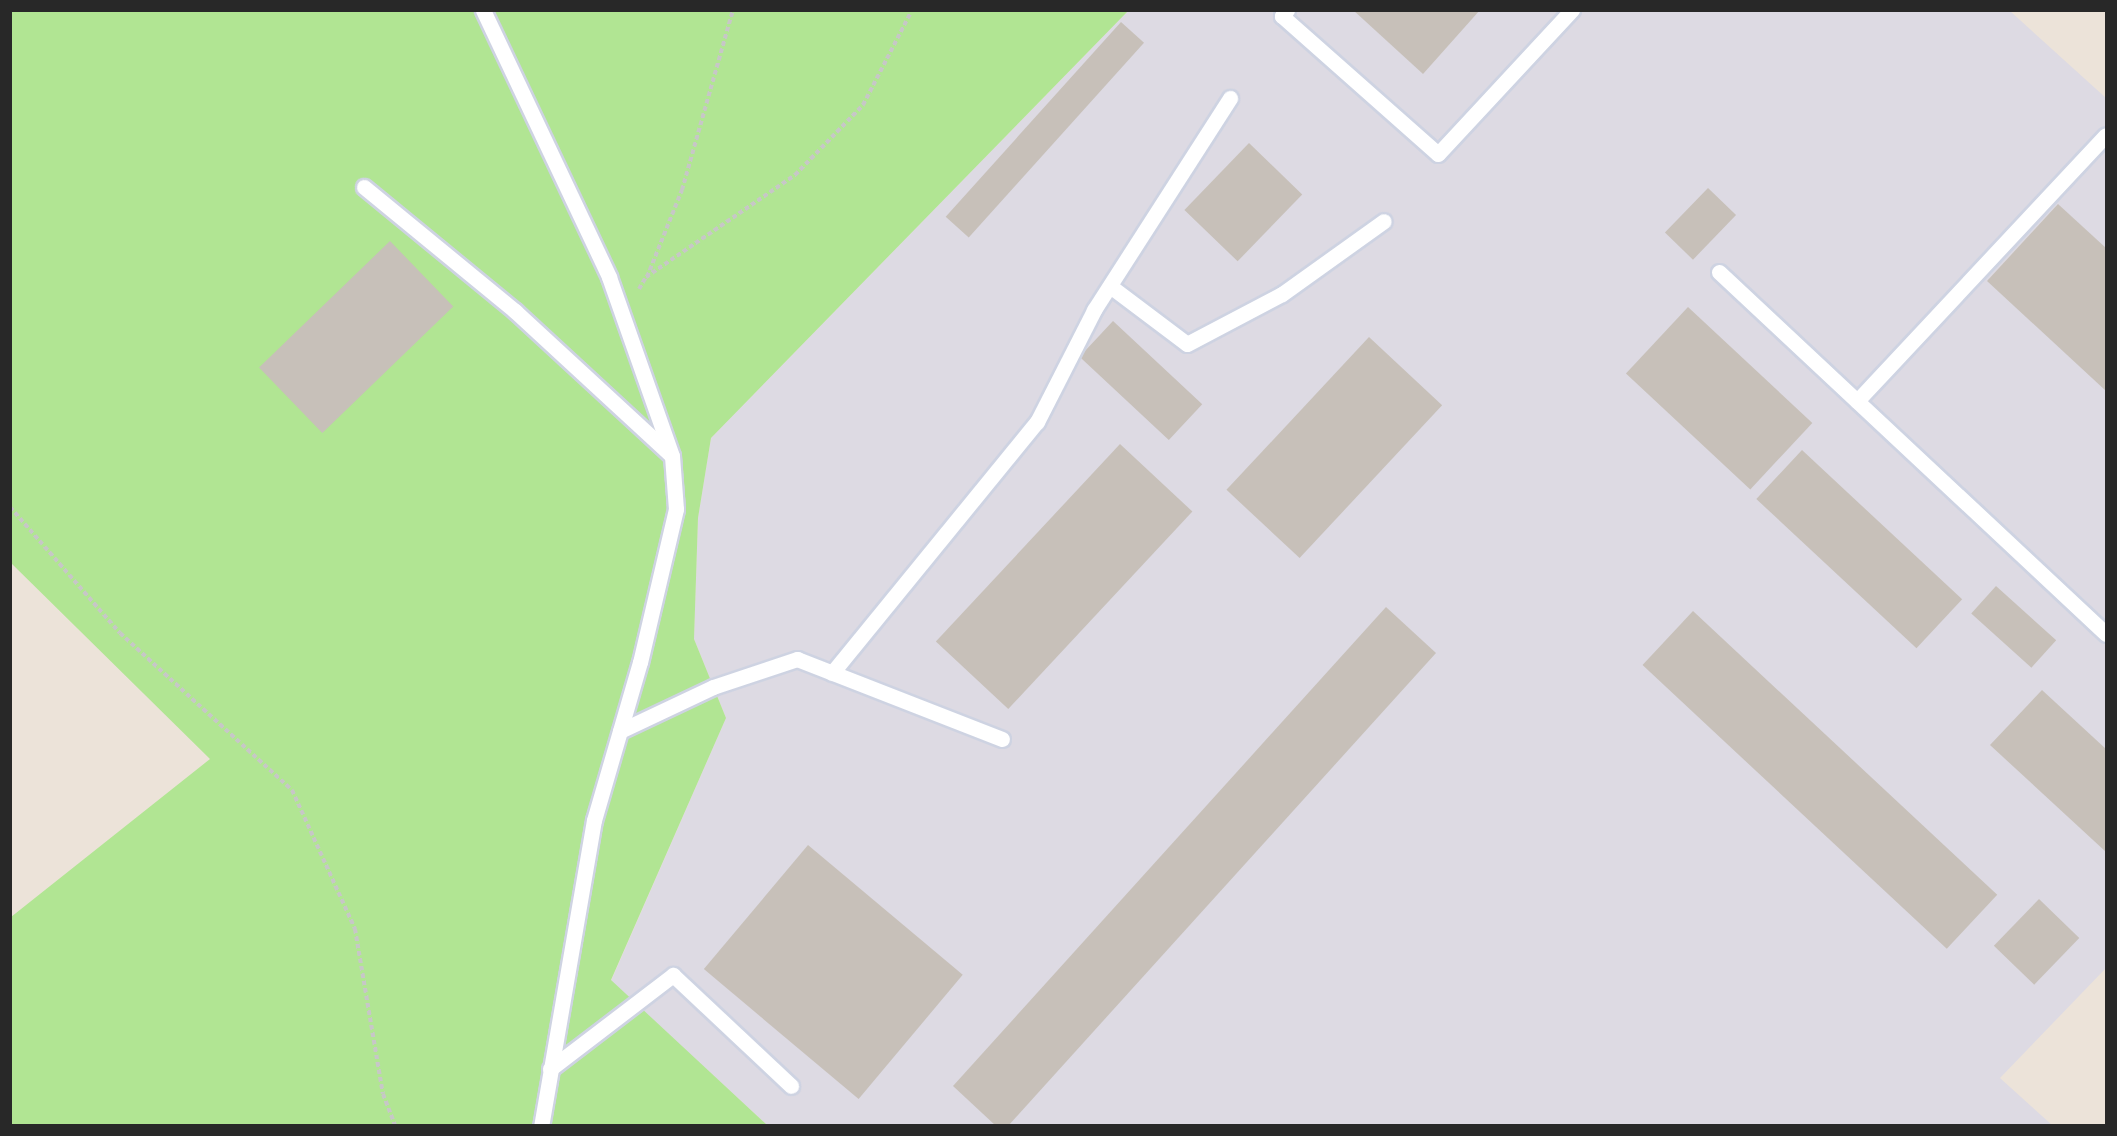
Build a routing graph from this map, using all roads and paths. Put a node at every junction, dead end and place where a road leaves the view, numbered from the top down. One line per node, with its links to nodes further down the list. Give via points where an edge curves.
1 (483, 10): 13 (lane, via 544,133)
2 (733, 10): 11 (path, via 682,190)
3 (912, 10): 11 (path, via 862,105 795,175)
4 (1287, 10): 5 (lane, via 1282,16 1438,154)
5 (1572, 10)
6 (1230, 98): 12 (lane)
7 (2106, 135): 14 (lane)
8 (364, 187): 15 (lane, via 515,311)
9 (1384, 221): 12 (lane, via 1282,294 1187,344)
10 (1719, 272): 14 (lane)
11 (646, 277): 13 (path)
12 (1110, 286): 18 (lane, via 1037,422)
13 (621, 314): 15 (lane)
14 (1857, 401): 17 (lane)
15 (672, 456): 19 (lane, via 676,509)
16 (10, 507): 23 (path, via 120,633 292,790 355,929 383,1094)
17 (2106, 634)
18 (832, 673): 19 (lane, via 797,659 713,687); 20 (lane)
19 (620, 731): 21 (lane, via 594,820)
20 (1002, 739)
21 (550, 1069): 22 (lane, via 673,975); 24 (lane)
22 (791, 1086)
23 (395, 1125)
24 (541, 1125)

